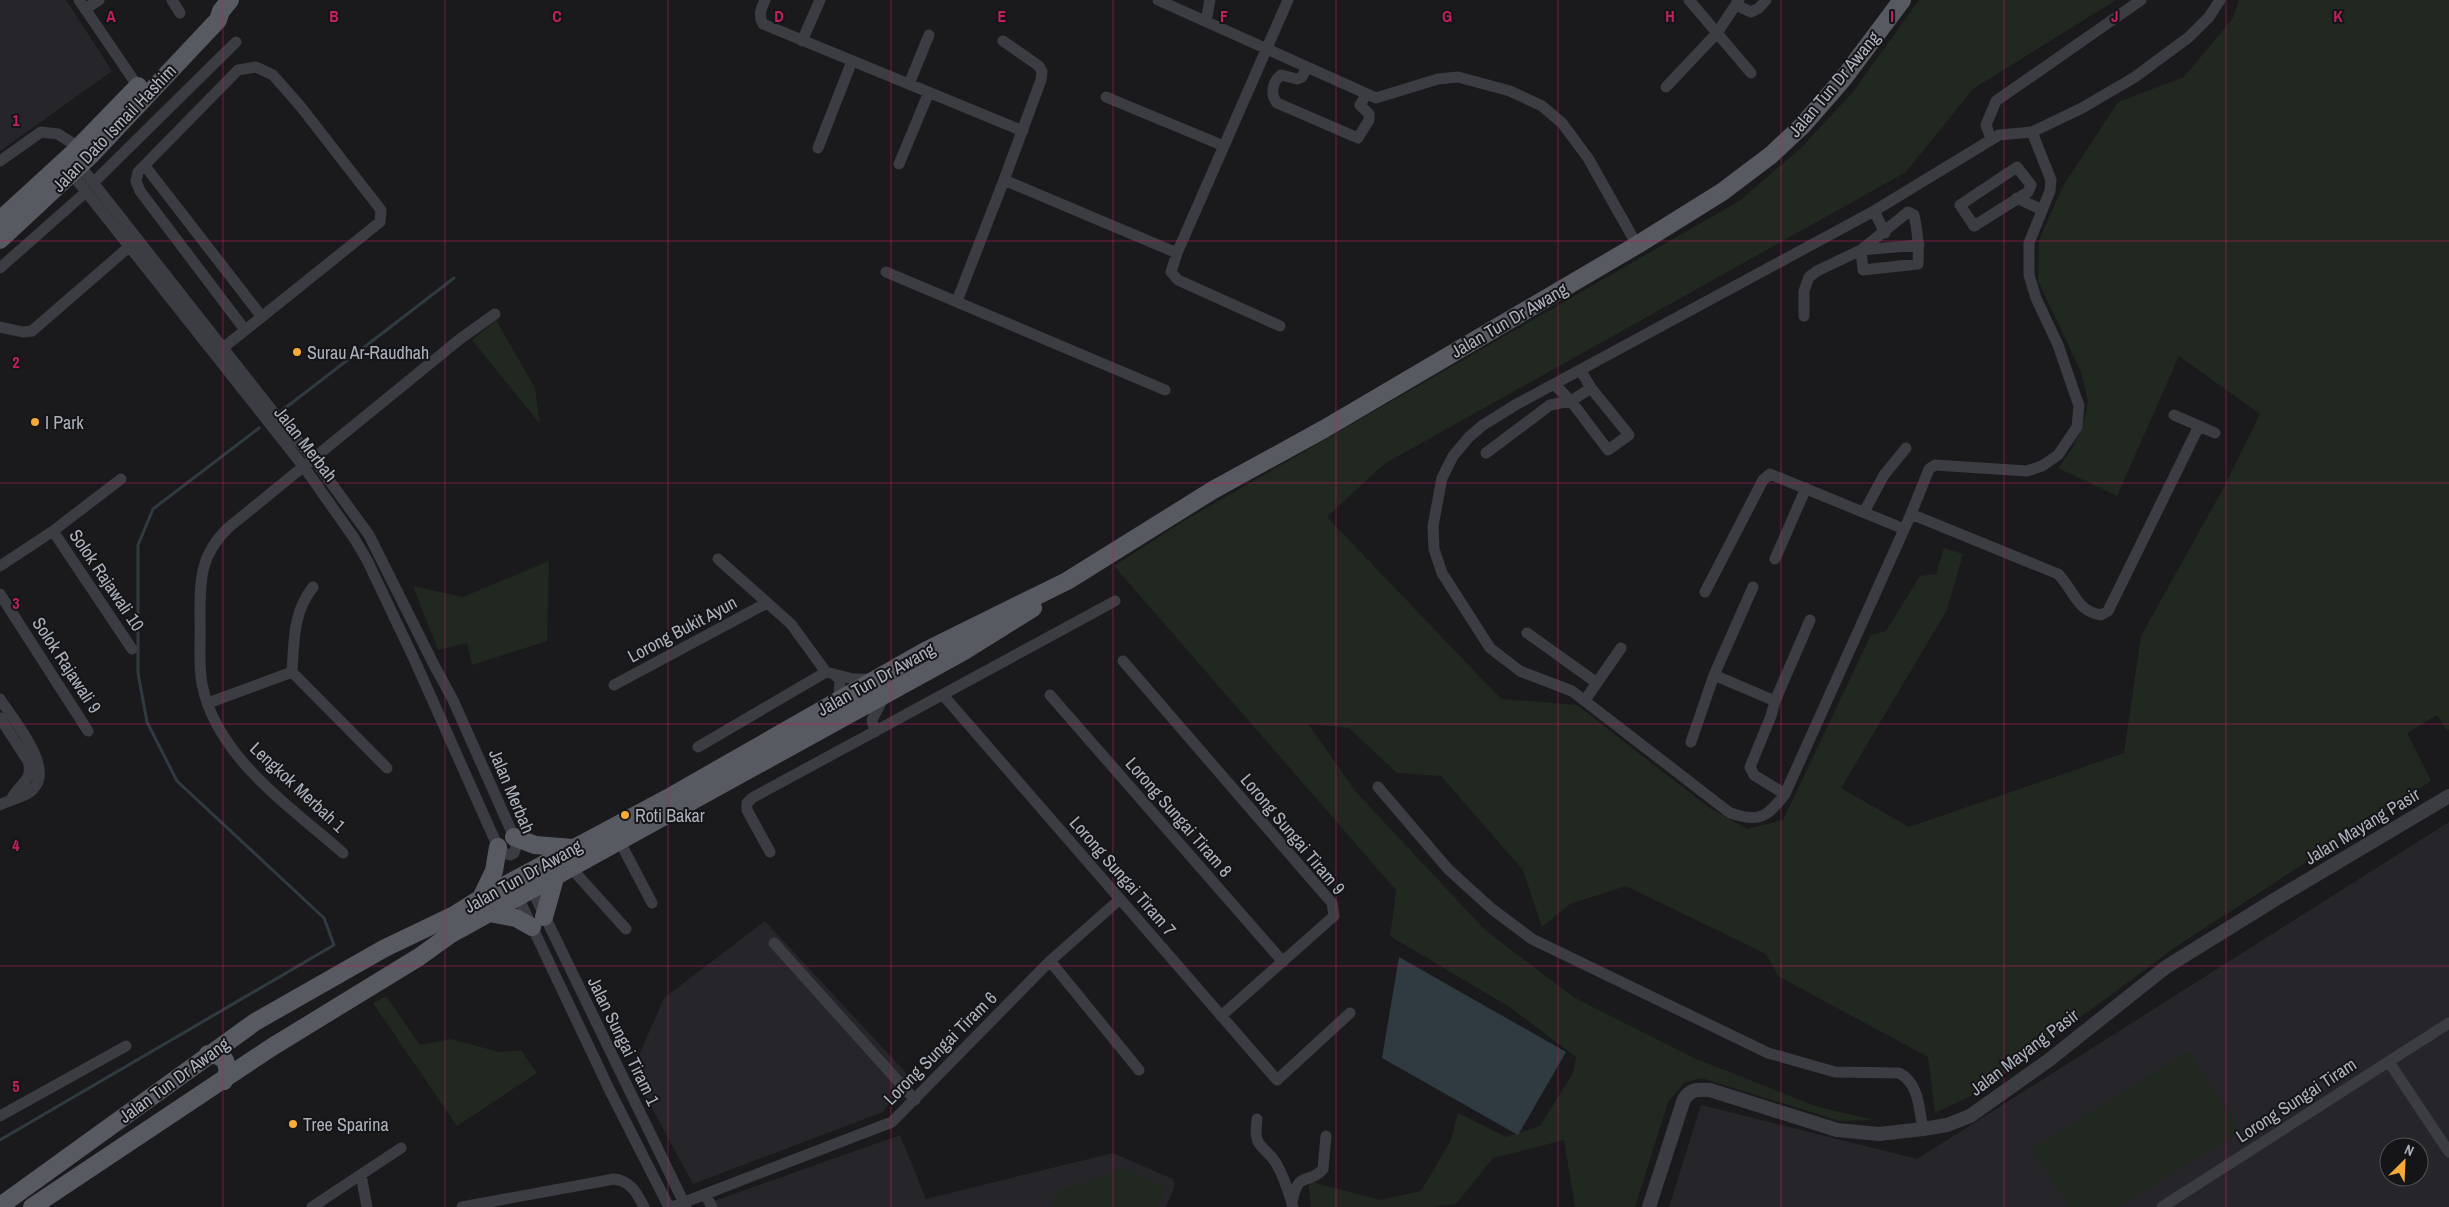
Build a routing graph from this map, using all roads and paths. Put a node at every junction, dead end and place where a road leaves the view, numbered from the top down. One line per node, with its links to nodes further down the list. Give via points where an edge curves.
1 (98, 0): 14 (street)
2 (172, 0): 16 (street)
3 (765, 0): 20 (street, via 760,11 763,24)
4 (820, 0): 20 (street)
5 (1158, 0): 17 (street)
6 (1210, 0): 17 (street)
7 (1288, 0): 23 (street)
8 (1689, 0): 18 (street)
9 (1766, 0): 13 (street, via 1750,12)
10 (1902, 0): 53 (main road, Jalan Tun Dr Awang, via 1843,79 1802,126 1771,155 1722,192)
11 (2141, 0): 35 (street, via 1996,101 1986,125)
12 (2220, 0): 34 (street, via 2189,37 2135,77)
13 (1737, 2): 18 (street)
14 (82, 4): 29 (street)
15 (225, 5): 29 (main road, Jalan Dato Ismail Hashim, via 218,20)
16 (180, 13)
17 (1206, 21): 23 (street)
18 (1717, 33): 26 (street); 28 (street)
19 (929, 35): 27 (street)
20 (802, 41): 24 (street)
21 (1003, 41): 33 (street, via 1039,66 1042,72)
22 (236, 42): 43 (street)
23 (1268, 48): 25 (street); 36 (street)
24 (852, 61): 27 (street); 37 (street)
25 (1307, 67): 31 (street); 31 (street, via 1302,77 1297,79 1281,74 1276,78 1272,93 1277,103 1358,138 1369,120 1369,114 1360,105)
26 (1751, 73)
27 (909, 84): 30 (street)
28 (1666, 87)
29 (141, 91): 38 (main road, Jalan Dato Ismail Hashim)
30 (929, 92): 33 (street); 40 (street)
31 (1366, 95): 53 (street, via 1383,98 1438,79 1458,77 1510,91 1542,106 1562,123 1588,158)
32 (1106, 97): 36 (street)
33 (1023, 131): 42 (street)
34 (2032, 132): 35 (street, via 1999,135); 47 (street, via 2051,180)
35 (1991, 139): 46 (street)
36 (1224, 146): 57 (street)
37 (818, 148)
38 (76, 160): 39 (street, via 58,134 41,132); 43 (street, Jalan Merbah); 44 (street, Jalan Merbah); 49 (main road, Jalan Dato Ismail Hashim); 52 (main road, Jalan Dato Ismail Hashim)
39 (0, 161)
40 (899, 164)
41 (145, 166): 63 (street); 63 (street, via 238,70 256,67 273,75 301,106 381,210 380,222); 66 (street, via 136,177 140,191)
42 (1004, 180): 57 (street); 60 (street)
43 (94, 182): 67 (street, Jalan Merbah)
44 (86, 192): 55 (street, Jalan Merbah); 58 (street)
45 (2017, 198): 45 (street, via 2028,192 2031,184 2017,167 1960,205 1974,226); 47 (street)
46 (1889, 203): 48 (street); 50 (street)
47 (2042, 210): 83 (street, via 2029,243 2029,275 2079,406 2077,427 2058,455 2027,471 1935,465 1925,476)
48 (1874, 211): 51 (street); 68 (street)
49 (0, 220)
50 (1899, 220): 51 (street); 54 (street, via 1908,212 1914,216)
51 (1885, 232): 56 (street)
52 (0, 240)
53 (1637, 245): 89 (main road, Jalan Tun Dr Awang, via 1324,429 1213,490)
54 (1919, 245): 56 (street); 56 (street, via 1918,264 1863,270)
55 (130, 246): 65 (street, via 32,331); 67 (street, Jalan Merbah)
56 (1862, 250): 62 (street, via 1809,278 1804,291)
57 (1177, 253): 64 (street, via 1171,272 1178,280)
58 (0, 268)
59 (886, 272): 60 (street)
60 (957, 301): 71 (street)
61 (495, 314): 78 (street, Lengkok Merbah 1)
62 (1804, 316)
63 (262, 317): 66 (street)
64 (1280, 326)
65 (0, 327)
66 (245, 330): 67 (street)
67 (219, 351): 78 (street, Jalan Merbah); 79 (street, Jalan Merbah)
68 (1581, 371): 69 (street); 70 (street)
69 (1554, 384): 72 (street); 111 (street, via 1483,425 1453,456 1442,478 1433,526 1434,549 1442,573 1490,648 1520,671 1564,687)
70 (1591, 388): 72 (street); 72 (street, via 1629,435 1608,450)
71 (1165, 390)
72 (1571, 400): 77 (street, via 1550,404)
73 (2174, 415): 74 (street)
74 (2199, 426): 75 (street); 83 (street, via 2108,610 2101,615 2081,607 2058,574)
75 (2215, 433)
76 (1906, 448): 82 (street, via 1884,476)
77 (1486, 453)
78 (313, 458): 79 (street, Lengkok Merbah 1); 126 (street, Jalan Merbah, via 369,534 432,663 454,700)
79 (304, 467): 113 (street, Lengkok Merbah 1, via 228,528 209,551 200,585 202,682); 128 (street, Jalan Merbah, via 367,560)
80 (121, 480): 85 (street)
81 (1806, 488): 82 (street); 87 (street); 92 (street, via 1775,475 1766,476)
82 (1864, 512): 84 (street)
83 (1911, 514): 84 (street)
84 (1904, 529): 122 (street)
85 (53, 531): 88 (street); 99 (street, Solok Rajawali 10)
86 (718, 559): 95 (street)
87 (1775, 559)
88 (0, 566)
89 (1067, 581): 104 (main road, Jalan Tun Dr Awang); 107 (main road, Jalan Tun Dr Awang, via 1034,607 964,651)
90 (313, 587): 101 (street, via 298,611)
91 (1753, 587): 103 (street)
92 (1705, 592)
93 (0, 594): 116 (street, Solok Rajawali 9)
94 (1115, 601): 108 (street)
95 (766, 603): 102 (street, via 791,624); 106 (street, Lorong Bukit Ayun)
96 (1810, 620): 112 (street)
97 (1527, 633): 105 (street)
98 (1621, 648): 105 (street)
99 (132, 649)
100 (1123, 661): 142 (street, Lorong Sungai Tiram 9, via 1332,903 1334,916)
101 (292, 672): 113 (street); 120 (street)
102 (830, 673): 104 (street, via 862,680); 114 (street, via 840,680); 119 (street, Jalan Tun Dr Awang)
103 (1714, 675): 112 (street); 118 (street)
104 (874, 678): 114 (main road, Jalan Tun Dr Awang)
105 (1597, 683): 111 (street)
106 (614, 685)
107 (886, 694): 114 (main road, Jalan Tun Dr Awang); 117 (street, via 872,720)
108 (943, 695): 117 (street); 135 (street, Lorong Sungai Tiram 7)
109 (1050, 695): 142 (street, Lorong Sungai Tiram 8)
110 (0, 700): 124 (street, via 36,755 41,772 35,788 23,796)
111 (1585, 700): 122 (street, via 1730,813 1759,818 1771,811)
112 (1775, 701): 122 (street, via 1750,771)
113 (208, 703): 131 (street, Lengkok Merbah 1, via 217,724 243,762)
114 (839, 708): 117 (street, via 868,724); 127 (main road, Jalan Tun Dr Awang); 129 (main road, Jalan Tun Dr Awang)
115 (0, 718): 124 (street, via 31,769 30,777)
116 (88, 731)
117 (875, 732): 130 (street, via 747,803 747,810)
118 (1691, 742)
119 (698, 746)
120 (388, 768)
121 (1378, 787): 156 (street, via 1448,868 1492,909 1532,939 1768,1053 1835,1072 1899,1073 1914,1086)
122 (1785, 794)
123 (2449, 796): 156 (street, Jalan Mayang Pasir, via 2166,967 2049,1060 1970,1116)
124 (12, 798): 125 (street)
125 (0, 805)
126 (514, 836): 128 (street, Jalan Merbah, via 517,844 514,853 505,854); 129 (main road, via 536,844)
127 (620, 842): 132 (main road, Jalan Tun Dr Awang); 136 (street)
128 (498, 847): 137 (main road)
129 (573, 848): 137 (main road, Jalan Tun Dr Awang)
130 (770, 852)
131 (343, 853)
132 (572, 869): 133 (main road, Jalan Tun Dr Awang); 139 (street)
133 (555, 878): 134 (main road, Jalan Tun Dr Awang); 138 (main road)
134 (525, 894): 137 (main road, Jalan Tun Dr Awang); 138 (street, Jalan Sungai Tiram 1)
135 (1119, 900): 141 (street, Lorong Sungai Tiram 6); 144 (street, Lorong Sungai Tiram 7)
136 (652, 903)
137 (485, 905): 138 (main road, via 516,918); 145 (main road, Jalan Tun Dr Awang, via 454,915 385,948); 148 (main road, Jalan Tun Dr Awang, via 419,957)
138 (538, 922): 162 (street, Jalan Sungai Tiram 1); 170 (street, Jalan Sungai Tiram 1, via 610,1091)
139 (626, 930)
140 (774, 943): 153 (street)
141 (1050, 960): 151 (street); 153 (street, Lorong Sungai Tiram 6)
142 (1283, 962): 144 (street, Lorong Sungai Tiram 9)
143 (1350, 1013): 144 (street, Lorong Sungai Tiram 7, via 1277,1080)
144 (1221, 1016)
145 (255, 1022): 148 (main road, via 250,1040 256,1046); 149 (main road, Jalan Tun Dr Awang)
146 (2449, 1024): 150 (street, Lorong Sungai Tiram)
147 (126, 1046): 154 (street)
148 (272, 1047): 152 (main road, Jalan Tun Dr Awang)
149 (208, 1054): 152 (main road, via 225,1060 228,1067); 164 (main road, Jalan Tun Dr Awang)
150 (2389, 1062): 159 (street); 173 (street, Lorong Sungai Tiram)
151 (1139, 1070)
152 (224, 1081): 165 (main road, Jalan Tun Dr Awang)
153 (915, 1100): 161 (street, Lorong Sungai Tiram 6, via 892,1122)
154 (0, 1116)
155 (1257, 1119): 163 (street, via 1260,1148 1276,1163)
156 (1924, 1129): 172 (street, Jalan Mayang Pasir, via 1879,1134 1837,1130 1710,1090 1696,1089 1684,1099)
157 (1326, 1136): 163 (street, via 1323,1169 1299,1182)
158 (401, 1148): 160 (street)
159 (2449, 1152)
160 (361, 1175): 166 (street); 167 (street)
161 (705, 1194): 162 (street, Lorong Sungai Tiram 6); 171 (street)
162 (684, 1204): 170 (street, Lorong Sungai Tiram 6)
163 (1292, 1205)
164 (0, 1206)
165 (32, 1207)
166 (312, 1207)
167 (367, 1207)
168 (462, 1207): 169 (street, via 614,1179 626,1182 634,1189)
169 (644, 1207)
170 (671, 1207)
171 (712, 1207)
172 (1649, 1207)
173 (2162, 1207)

